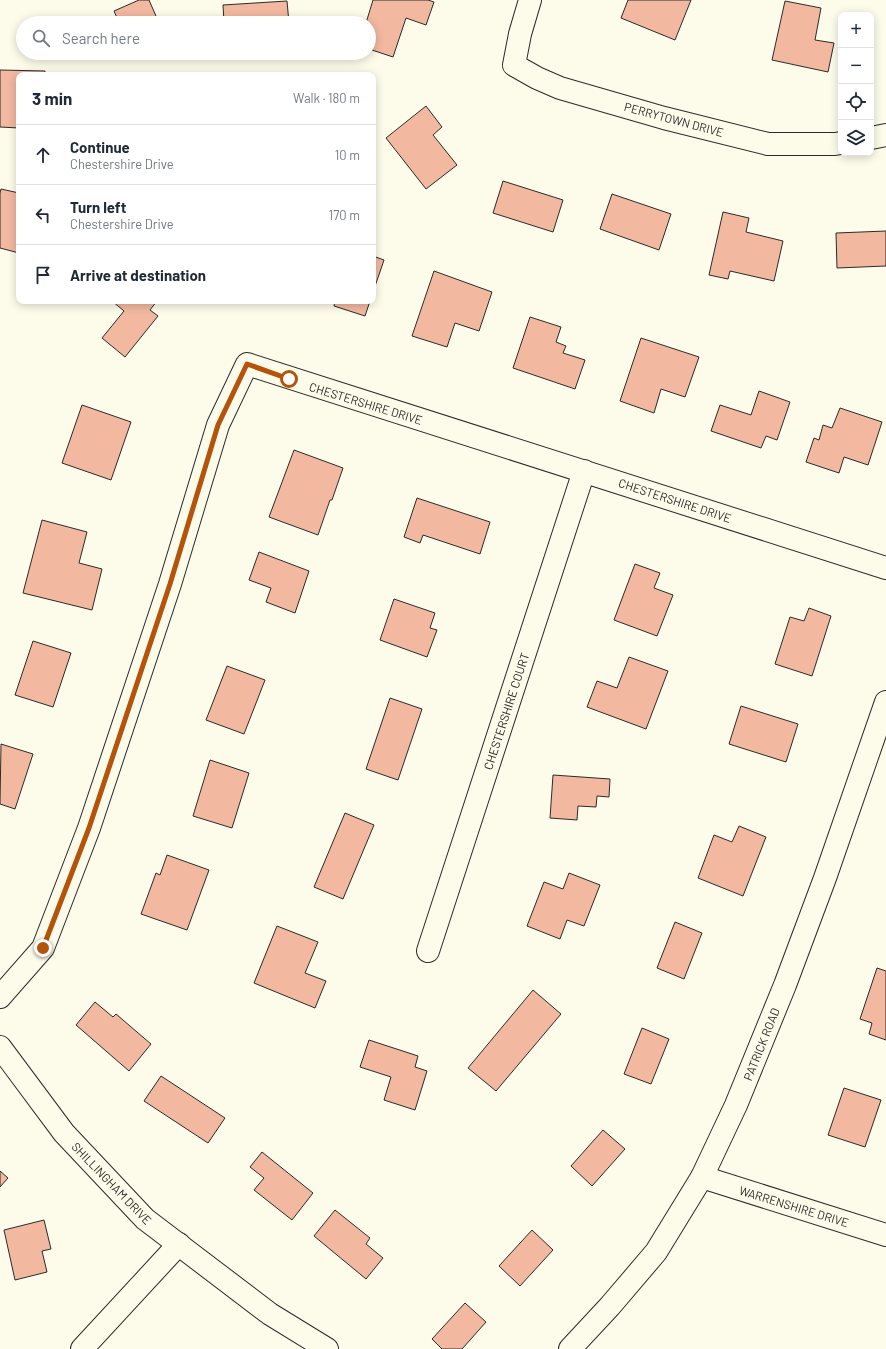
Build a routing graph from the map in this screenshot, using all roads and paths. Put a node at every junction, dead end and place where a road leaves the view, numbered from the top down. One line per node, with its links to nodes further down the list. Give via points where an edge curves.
1 (530, 0): 4 (street, PERRYTOWN DRIVE, via 514,65 537,78 560,88 664,118 768,144)
2 (886, 135): 3 (street)
3 (874, 137)
4 (838, 144)
5 (584, 471): 6 (street, CHESTERSHIRE DRIVE); 8 (street, CHESTERSHIRE COURT); 9 (street, CHESTERSHIRE DRIVE, via 247,364 218,425 170,584 92,821 46,941 43,948)
6 (886, 568)
7 (886, 702): 11 (street, PATRICK ROAD, via 785,985 736,1106)
8 (428, 951)
9 (0, 997)
10 (0, 1047): 13 (street, SHILLINGHAM DRIVE, via 64,1133 145,1219)
11 (702, 1177): 12 (street, WARRENSHIRE DRIVE); 16 (street, PATRICK ROAD, via 656,1252)
12 (886, 1235)
13 (179, 1244): 14 (street); 15 (street, SHILLINGHAM DRIVE, via 270,1314)
14 (82, 1349)
15 (327, 1349)
16 (570, 1349)

